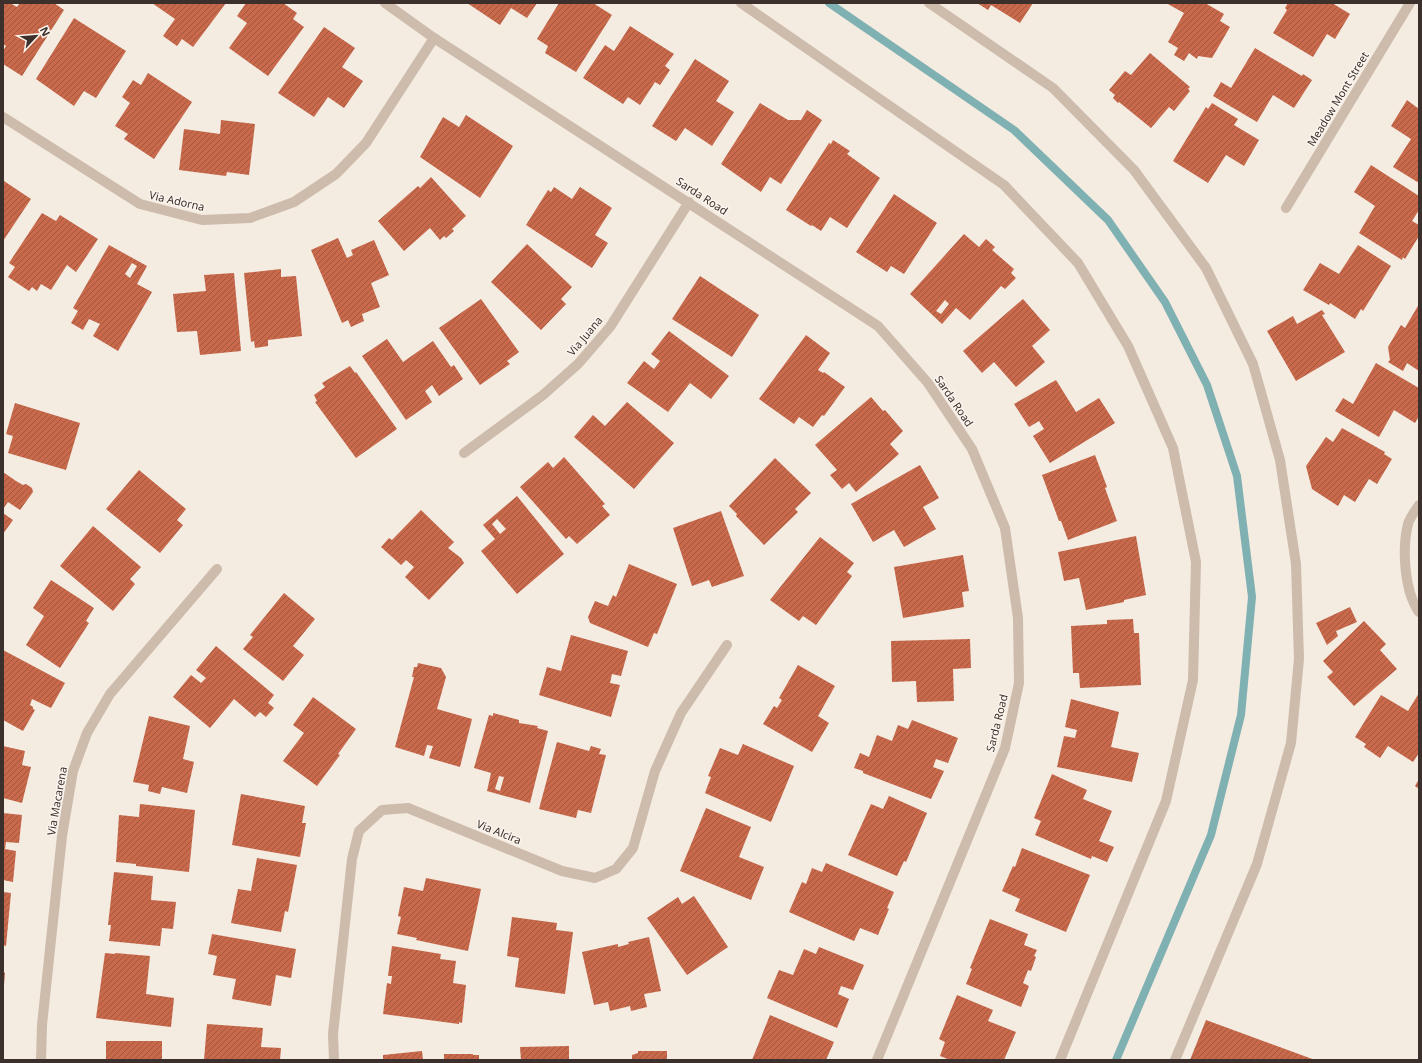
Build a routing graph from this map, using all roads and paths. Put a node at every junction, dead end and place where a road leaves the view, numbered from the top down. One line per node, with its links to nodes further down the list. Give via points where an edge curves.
1 (385, 3): 5 (street, Sarda Road)
2 (741, 3): 17 (street, via 1004,185 1078,263 1128,346 1173,448 1196,562 1192,680 1166,801)
3 (929, 3): 18 (street, via 1053,88 1134,170 1206,268 1253,364 1280,460 1296,564 1299,659 1291,743 1257,864)
4 (1410, 3): 8 (street, Meadow Mont Street)
5 (434, 38): 6 (street, Via Adorna, via 366,143 336,174 294,202 250,218 202,220 140,204); 7 (street, Sarda Road)
6 (3, 117)
7 (689, 202): 9 (street, Via Juana, via 610,327 578,364 543,394); 16 (street, Sarda Road, via 878,326 928,383 972,449 1004,528 1018,618 1019,683 1005,748)
8 (1286, 208)
9 (464, 453)
10 (1419, 504): 12 (street, via 1408,522 1404,552 1406,579)
11 (217, 569): 14 (street, Via Macarena, via 110,694 87,733 73,771 62,836 42,1025)
12 (1419, 612)
13 (727, 645): 15 (street, Via Alcira, via 681,713 655,771 633,848 616,869 595,878 562,871 408,808 382,810 359,830 352,859 333,1034)
14 (41, 1060)
15 (334, 1060)
16 (877, 1060)
17 (1060, 1060)
18 (1175, 1060)

